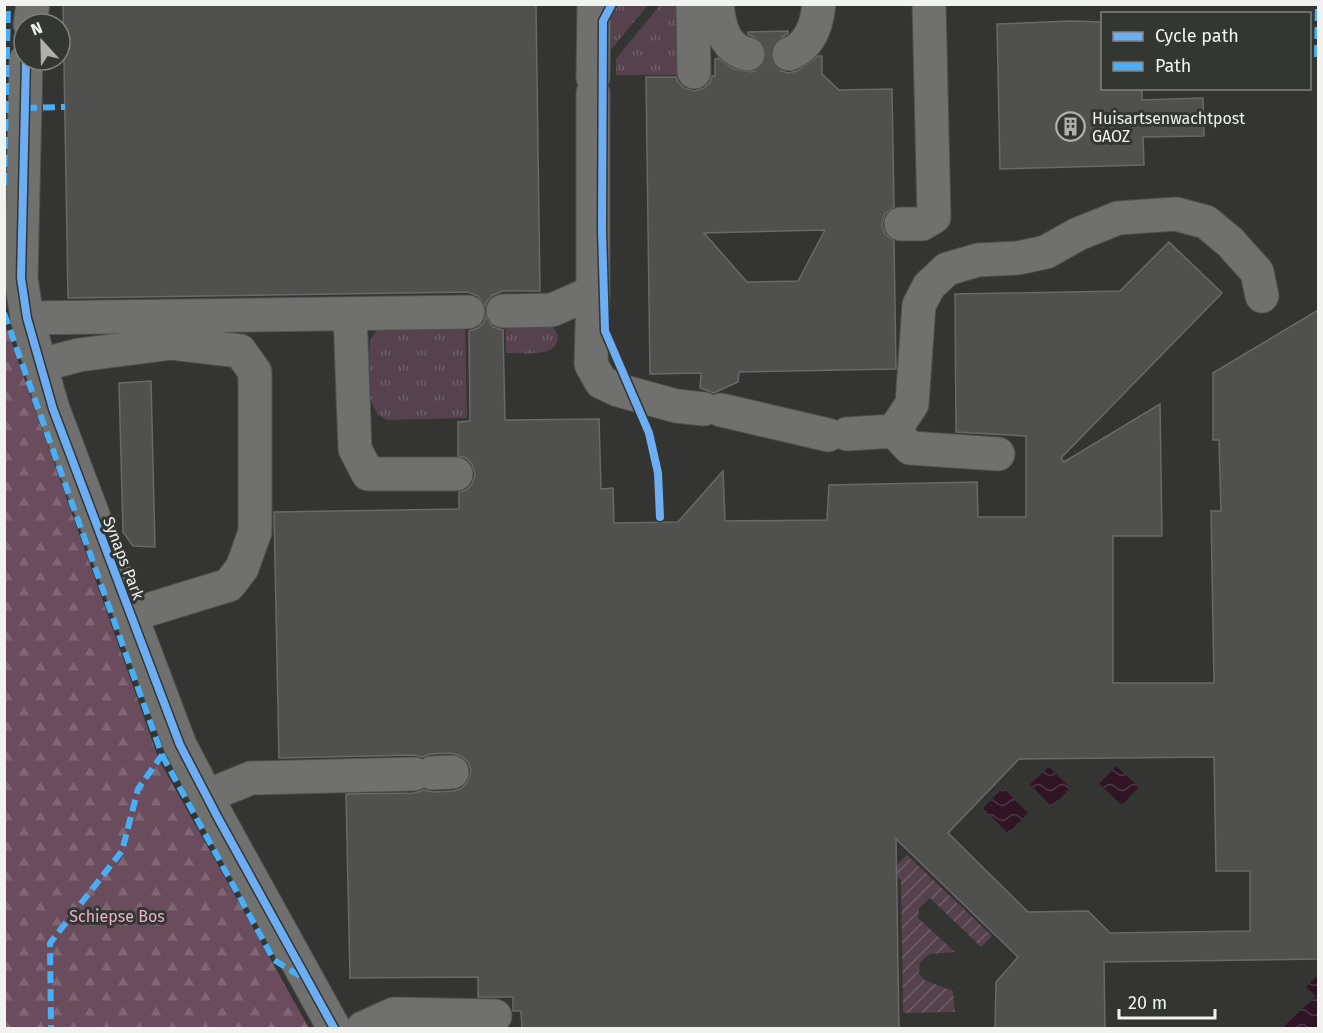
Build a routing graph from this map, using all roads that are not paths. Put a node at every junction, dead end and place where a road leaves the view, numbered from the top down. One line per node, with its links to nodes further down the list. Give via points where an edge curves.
1 (594, 4): 11 (street)
2 (693, 4): 9 (street)
3 (717, 4): 6 (street, via 718,24 730,45)
4 (819, 4): 7 (street, via 809,40)
5 (929, 4): 10 (street, via 934,217 922,224)
6 (748, 54)
7 (789, 54)
8 (26, 72): 16 (street, Synaps Park, via 21,278)
9 (694, 72)
10 (901, 225)
11 (593, 292): 13 (street, via 552,310); 18 (street, via 591,364 601,382 618,390 676,406 713,409 838,435)
12 (1262, 296): 18 (street, via 1257,272 1230,242 1206,222 1176,214 1118,218 1047,252 978,260 947,269 929,286 919,305 912,404)
13 (503, 311)
14 (468, 312): 15 (street)
15 (350, 314): 16 (street); 20 (street, via 355,449 369,474)
16 (27, 318): 17 (street, Synaps Park)
17 (41, 365): 21 (street, Synaps Park, via 53,409); 21 (street, via 79,354 172,343 240,351 255,372 255,532 242,568 229,585)
18 (894, 431): 19 (street, via 910,448)
19 (998, 454)
20 (456, 474)
21 (131, 615): 23 (street, Synaps Park, via 180,745)
22 (432, 773): 23 (street, via 251,778)
23 (207, 796): 25 (street, Synaps Park)
24 (495, 1016): 26 (street, via 394,1014)
25 (334, 1029)
26 (363, 1029)

